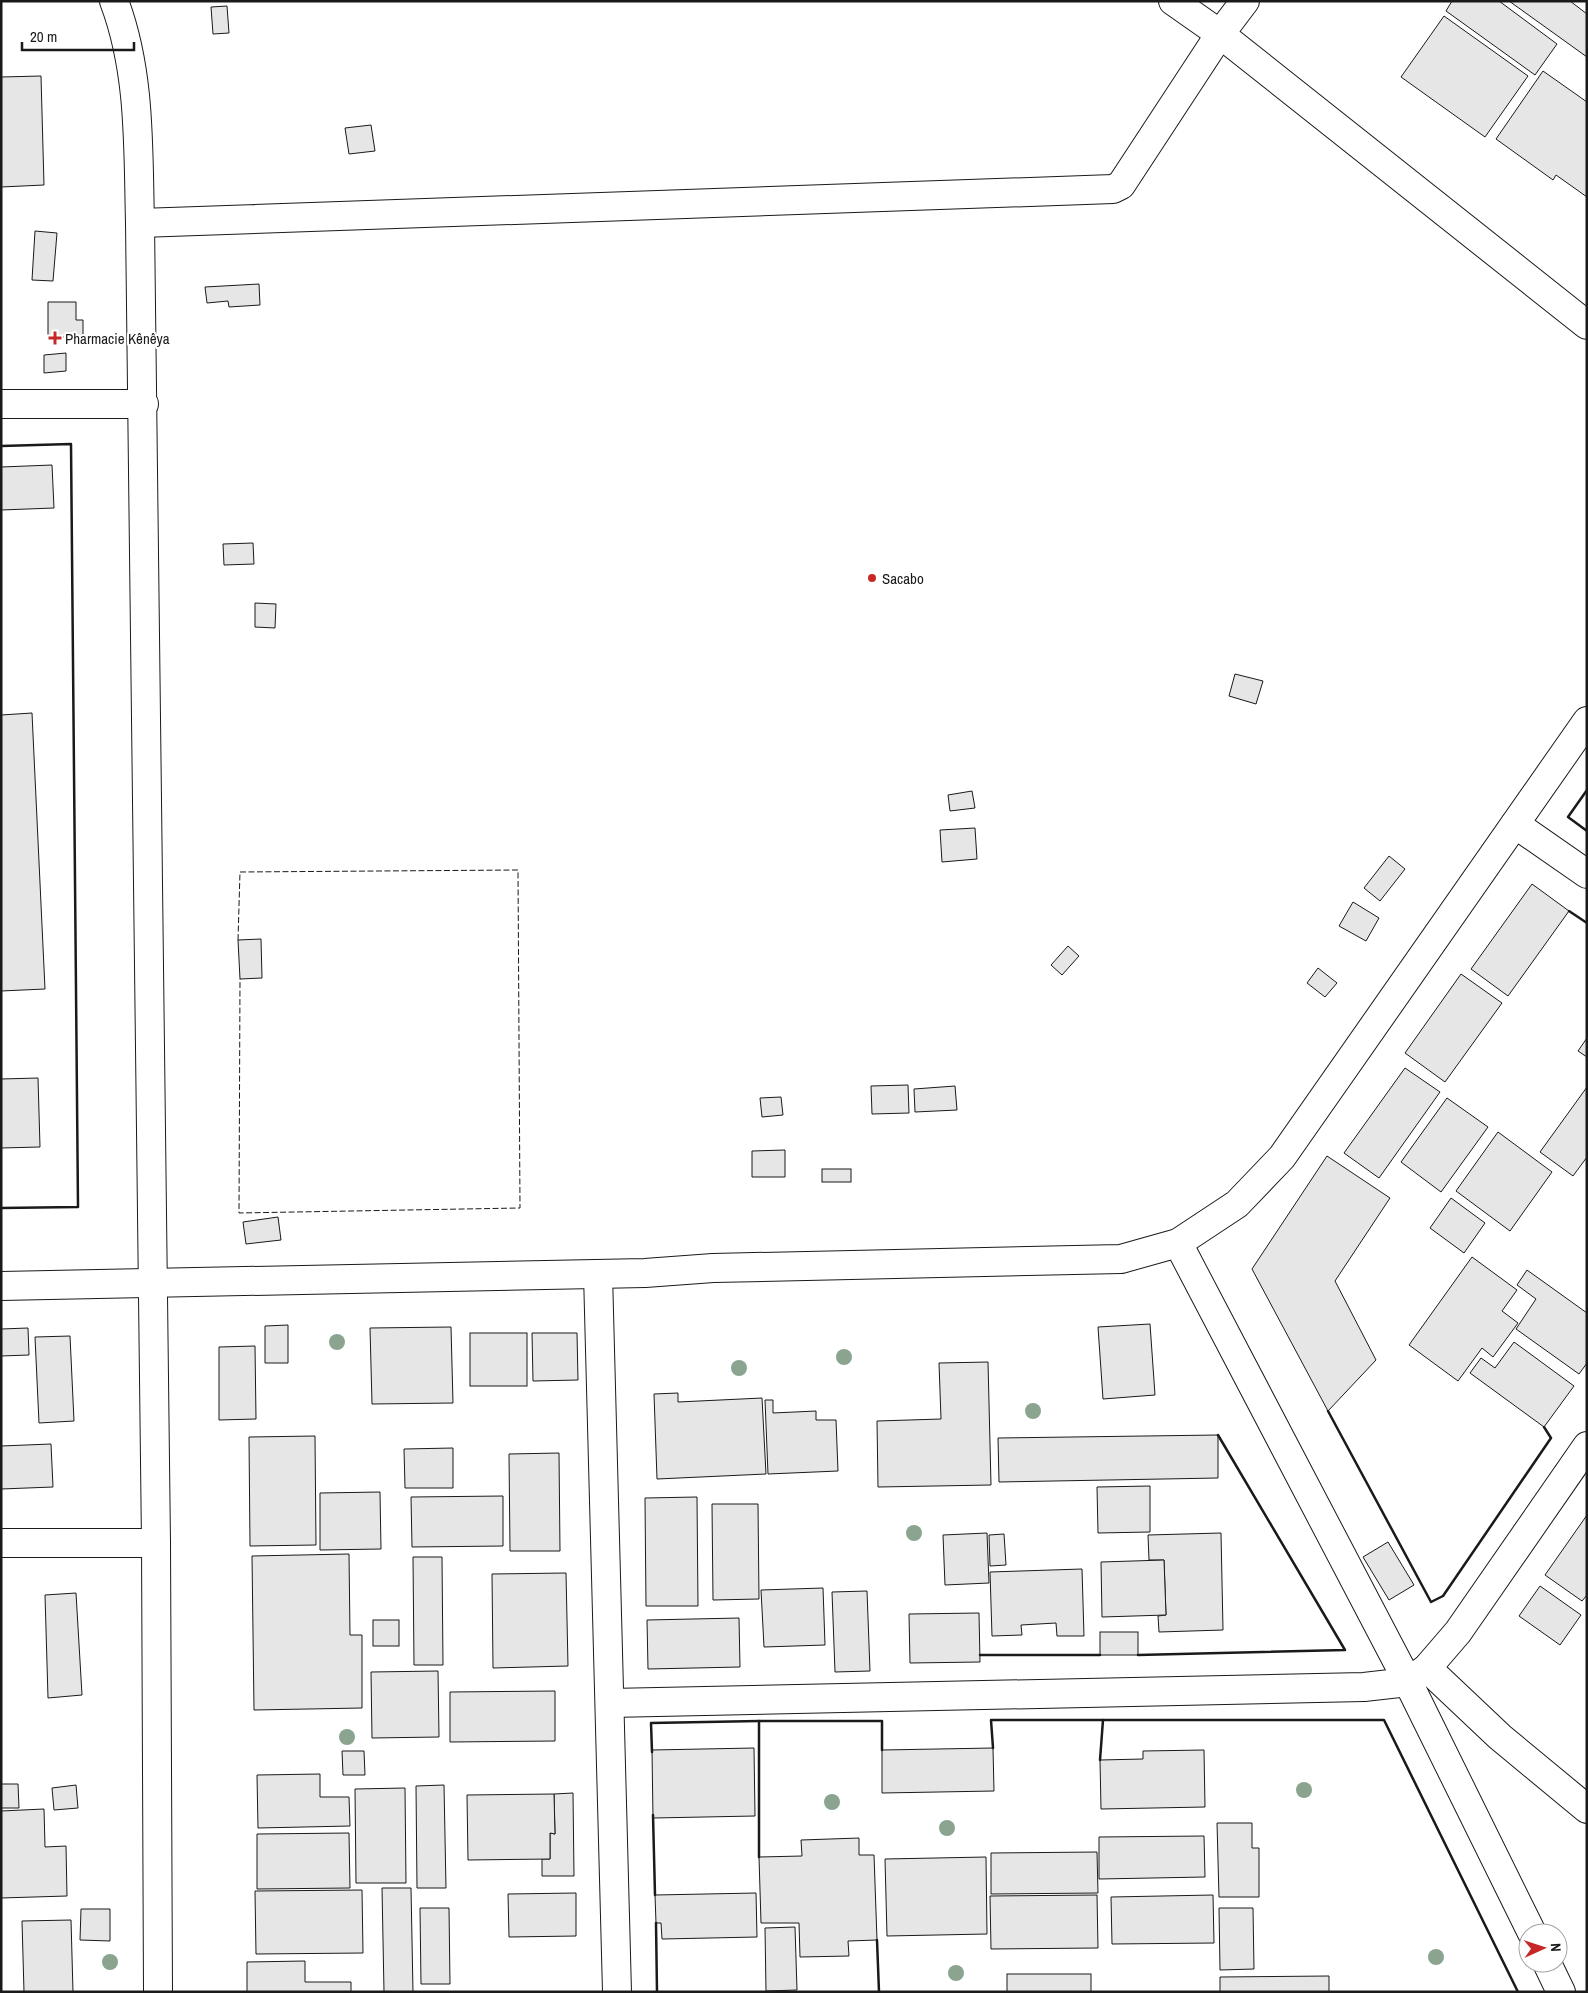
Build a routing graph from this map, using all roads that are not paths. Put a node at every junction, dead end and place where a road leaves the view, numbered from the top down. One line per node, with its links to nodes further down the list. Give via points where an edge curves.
1 (114, 1): 5 (street, via 122,22 137,103)
2 (1173, 1): 4 (street)
3 (1245, 1): 4 (street)
4 (1220, 34): 5 (street, via 1121,185 1113,189); 6 (street)
5 (140, 223): 8 (street)
6 (1587, 325)
7 (1, 404): 8 (street)
8 (144, 404): 14 (street)
9 (1587, 721): 10 (street)
10 (1515, 824): 11 (street); 12 (street, via 1282,1157 1238,1204)
11 (1587, 874)
12 (1178, 1242): 13 (street, via 1122,1259 713,1268); 19 (street)
13 (598, 1274): 14 (street); 20 (street)
14 (154, 1284): 15 (street); 18 (street)
15 (1, 1286)
16 (1587, 1446): 19 (street, via 1458,1632)
17 (1, 1543): 18 (street)
18 (156, 1543): 24 (street)
19 (1418, 1675): 20 (street, via 1364,1686); 21 (street); 22 (street)
20 (610, 1703): 25 (street)
21 (1587, 1809)
22 (1528, 1923)
23 (1552, 1973): 26 (street)
24 (158, 1992)
25 (617, 1992)
26 (1561, 1992)

